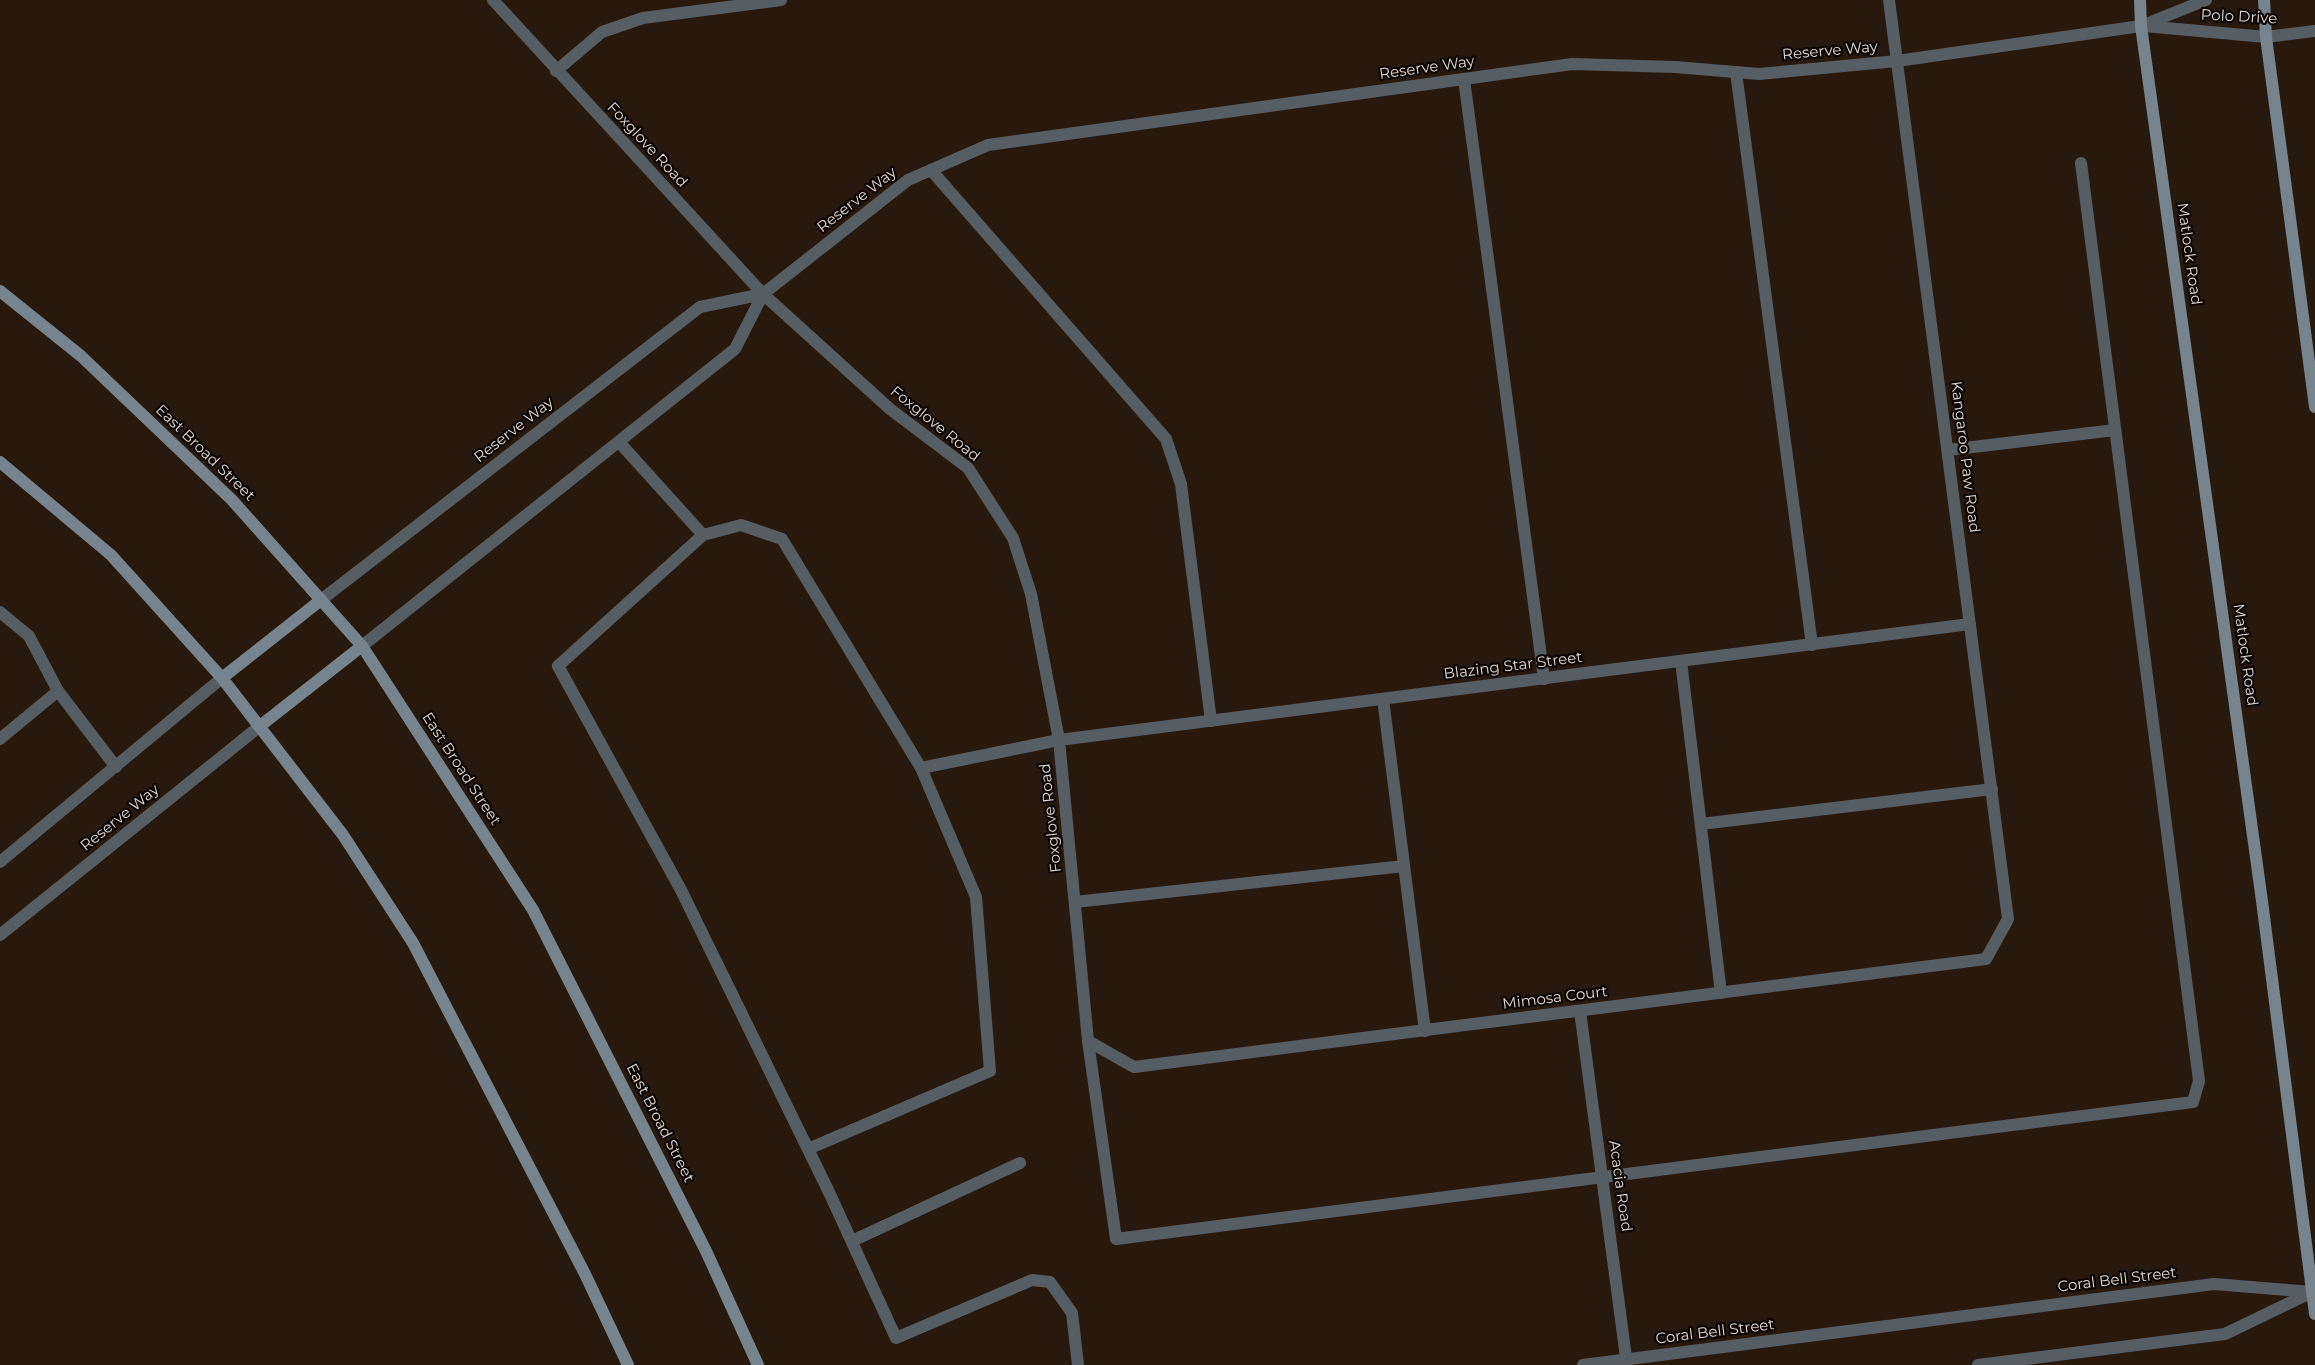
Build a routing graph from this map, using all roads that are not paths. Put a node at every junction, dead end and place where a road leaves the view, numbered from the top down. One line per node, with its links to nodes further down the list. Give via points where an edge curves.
1 (493, 0): 11 (street, Foxglove Road)
2 (780, 0): 11 (street, via 643,18 602,32)
3 (1889, 0): 10 (street, Kangaroo Paw Road)
4 (2140, 0): 7 (main road, Matlock Road)
5 (2206, 0): 7 (street, Polo Drive)
6 (2264, 0): 9 (main road)
7 (2141, 26): 9 (street, Polo Drive); 10 (street, Reserve Way); 55 (main road, Matlock Road)
8 (2315, 31): 9 (street, Polo Drive)
9 (2266, 38): 18 (main road)
10 (1897, 61): 12 (street, Reserve Way, via 1759,74); 21 (street, Kangaroo Paw Road)
11 (556, 71): 17 (street, Foxglove Road)
12 (1736, 72): 13 (street, Reserve Way, via 1572,64); 27 (street)
13 (1464, 79): 15 (street, Reserve Way, via 988,145); 31 (street)
14 (2082, 163): 19 (street)
15 (931, 170): 17 (street, Reserve Way, via 908,180); 34 (street, via 1166,439 1181,484)
16 (0, 291): 24 (main road, East Broad Street, via 82,356 232,500)
17 (763, 294): 20 (street, Reserve Way, via 735,349); 24 (street, Reserve Way, via 700,307); 37 (street, Foxglove Road, via 890,409 968,468 1013,538 1031,594)
18 (2315, 407)
19 (2115, 430): 21 (street); 53 (street, via 2199,1081 2193,1102)
20 (619, 442): 23 (street); 28 (street, Reserve Way)
21 (1948, 450): 26 (street, Kangaroo Paw Road)
22 (0, 462): 30 (main road, via 110,555)
23 (703, 535): 39 (street, via 741,525 782,539); 51 (street, via 558,666 681,890)
24 (321, 600): 28 (main road, East Broad Street); 30 (main road)
25 (0, 612): 32 (street, via 29,636)
26 (1970, 624): 27 (street, Blazing Star Street); 40 (street, Kangaroo Paw Road)
27 (1812, 645): 29 (street, Blazing Star Street)
28 (362, 646): 35 (main road); 59 (main road, East Broad Street, via 533,910 702,1242)
29 (1681, 661): 31 (street, Blazing Star Street); 41 (street)
30 (222, 678): 35 (main road); 38 (street)
31 (1544, 679): 33 (street, Blazing Star Street)
32 (58, 691): 36 (street); 38 (street)
33 (1383, 699): 34 (street, Blazing Star Street); 43 (street)
34 (1211, 721): 37 (street, Blazing Star Street)
35 (260, 726): 46 (street, Reserve Way); 58 (main road, via 343,835 413,943 585,1274)
36 (0, 739)
37 (1059, 740): 39 (street, Blazing Star Street); 44 (street, Foxglove Road)
38 (116, 767): 42 (street)
39 (921, 768): 51 (street, via 976,897 990,1071)
40 (1992, 789): 41 (street); 45 (street, Kangaroo Paw Road)
41 (1701, 824): 47 (street)
42 (0, 862)
43 (1404, 866): 44 (street); 49 (street)
44 (1075, 902): 50 (street, Foxglove Road)
45 (2008, 919): 47 (street, Mimosa Court, via 1986,960)
46 (0, 935)
47 (1721, 993): 48 (street, Mimosa Court)
48 (1580, 1011): 49 (street, Mimosa Court); 53 (street, Acacia Road)
49 (1425, 1031): 50 (street, Mimosa Court, via 1134,1067)
50 (1088, 1041): 53 (street, Foxglove Road, via 1116,1239)
51 (808, 1149): 54 (street)
52 (1020, 1163): 54 (street)
53 (1602, 1177): 57 (street, Acacia Road)
54 (852, 1241): 60 (street, via 896,1338 1032,1280 1050,1282 1072,1313)
55 (2314, 1291): 56 (main road, Matlock Road); 57 (street, Coral Bell Street, via 2214,1284); 62 (street, via 2225,1334)
56 (2315, 1314)
57 (1627, 1363): 61 (street, Coral Bell Street)
58 (628, 1365)
59 (758, 1365)
60 (1078, 1365)
61 (1583, 1365)
62 (1978, 1365)

